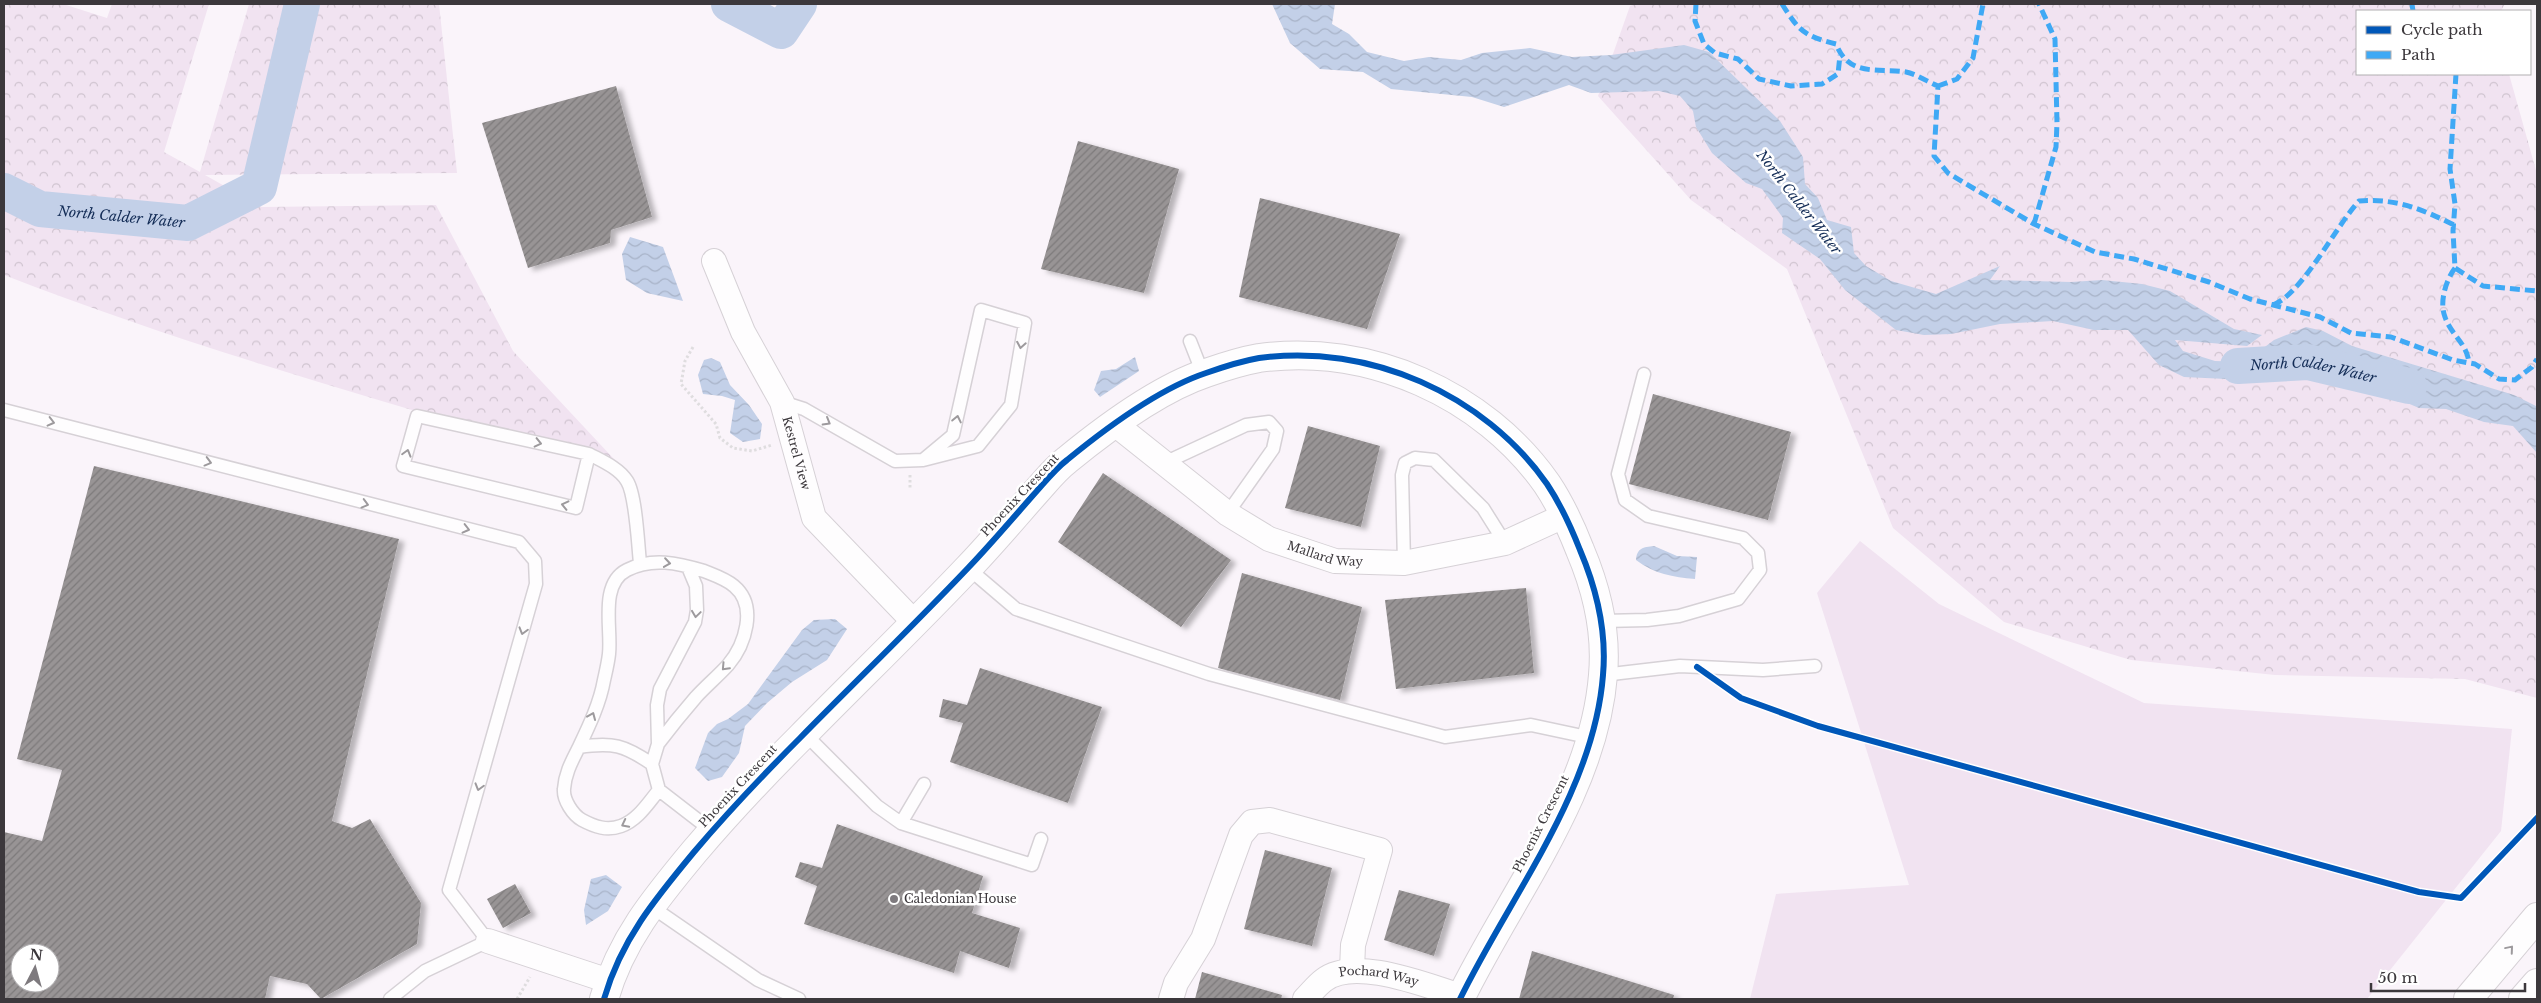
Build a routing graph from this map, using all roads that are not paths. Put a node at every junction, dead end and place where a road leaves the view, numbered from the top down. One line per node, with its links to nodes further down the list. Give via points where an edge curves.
1 (714, 261): 5 (street, Kestrel View, via 742,332)
2 (1190, 341): 3 (lane)
3 (1203, 374): 7 (main road, Phoenix Crescent, via 1159,394); 12 (main road, Phoenix Crescent, via 1258,358 1321,356 1392,370 1436,388 1480,414 1546,482)
4 (1644, 374): 18 (lane, via 1618,474 1625,500 1648,516 1743,538 1758,553 1760,570 1738,599 1679,616)
5 (782, 402): 9 (lane, one-way to 9, via 804,409 896,461); 19 (street, Kestrel View, via 814,518)
6 (4, 410): 34 (lane, one-way to 34, via 519,542 535,561 536,584 449,890)
7 (1115, 424): 10 (street, Mallard Way); 17 (main road, Phoenix Crescent, via 1063,462)
8 (589, 454): 8 (lane, one-way to 8, via 576,508 403,466 417,416); 14 (lane, via 613,468 628,482)
9 (923, 460): 9 (lane, one-way to 9, via 953,435 981,310 1025,323 1011,405 978,446)
10 (1162, 464): 11 (street, Mallard Way); 11 (lane, via 1246,425 1269,422 1277,432 1273,449)
11 (1227, 514): 15 (street, Mallard Way, via 1269,539 1335,561)
12 (1566, 515): 13 (street, Mallard Way); 18 (main road, Phoenix Crescent, via 1589,571)
13 (1505, 543): 15 (street, Mallard Way); 15 (lane, via 1483,508 1434,460 1416,458 1406,463 1402,475)
14 (640, 563): 16 (lane, one-way to 16, via 662,562); 25 (lane, one-way to 14, via 601,694 609,653 611,590 620,573)
15 (1404, 563)
16 (688, 567): 24 (lane, one-way to 24, via 696,586 695,622 660,689); 24 (lane, one-way to 24, via 720,577 741,594 746,608 745,634 729,664 696,697)
17 (968, 568): 19 (main road, Phoenix Crescent); 23 (lane, via 1016,609 1209,674 1446,736 1531,725)
18 (1603, 621): 21 (main road, Phoenix Crescent)
19 (914, 622): 22 (main road, Phoenix Crescent)
20 (1815, 666): 21 (lane, via 1762,670 1680,666)
21 (1603, 675): 23 (main road, Phoenix Crescent)
22 (804, 733): 29 (lane, via 877,806); 30 (main road, Phoenix Crescent)
23 (1592, 738): 38 (main road, Phoenix Crescent, via 1573,792)
24 (658, 744): 26 (lane)
25 (579, 747): 26 (lane, via 603,743 617,745); 28 (lane, one-way to 25, via 642,812 626,824 614,828 594,827 577,817 563,791 568,766)
26 (652, 764): 28 (lane)
27 (924, 784): 29 (lane)
28 (659, 790): 30 (lane)
29 (901, 823): 31 (lane, via 1032,864)
30 (712, 831): 32 (main road, Phoenix Crescent)
31 (1041, 839)
32 (649, 906): 37 (main road, Phoenix Crescent, via 630,936); 40 (lane, via 758,980)
33 (2537, 917): 43 (main road, one-way to 33)
34 (488, 941): 37 (street); 39 (lane, via 425,971)
35 (1352, 970): 38 (street, Pochard Way, via 1374,971); 41 (street, via 1353,945 1380,850 1270,820 1252,822 1241,835 1203,939 1176,983); 42 (street, Pochard Way, via 1325,979)
36 (2537, 983): 44 (main road)
37 (607, 990)
38 (1460, 998)
39 (390, 999)
40 (799, 999)
41 (1171, 999)
42 (1305, 999)
43 (2468, 999)
44 (2523, 999)

